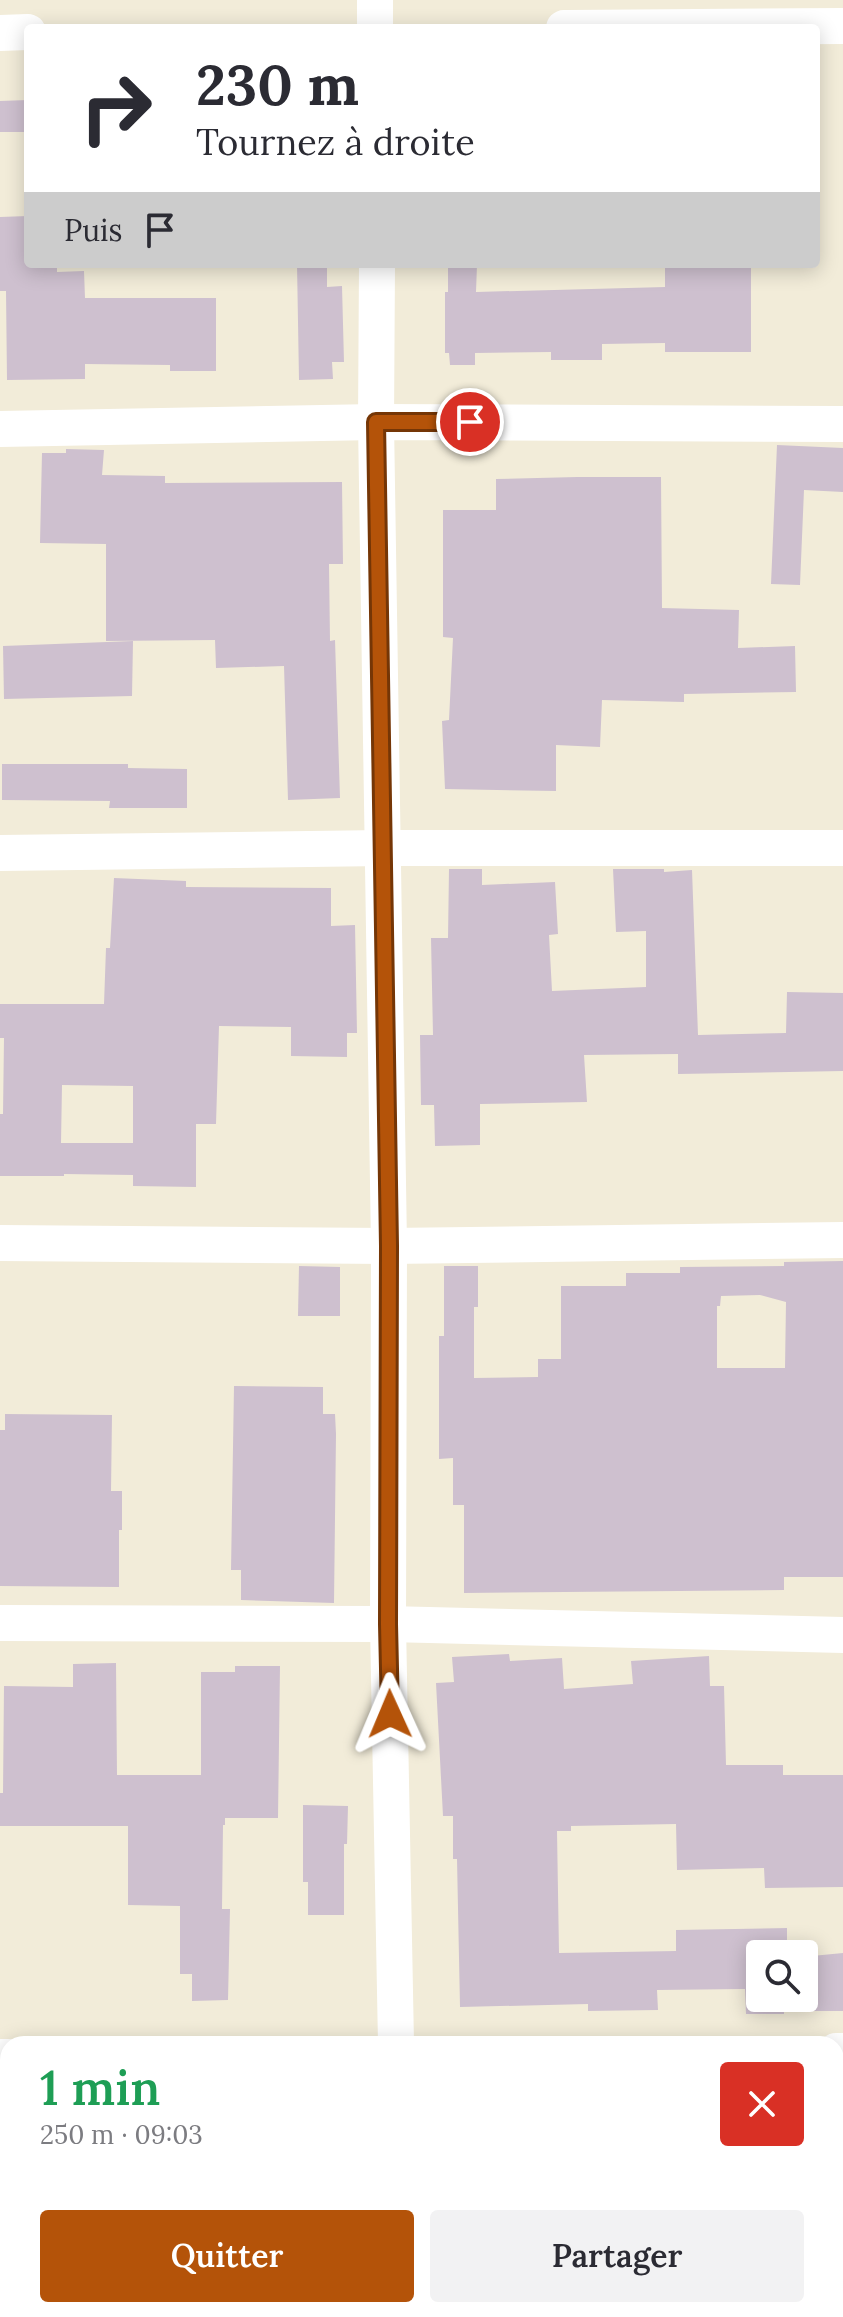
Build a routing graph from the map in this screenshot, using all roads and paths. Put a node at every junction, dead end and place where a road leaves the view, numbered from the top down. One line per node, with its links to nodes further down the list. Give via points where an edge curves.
1 (375, 0): 2 (street)
2 (375, 24)
3 (820, 26): 4 (street)
4 (843, 26)
5 (24, 32): 6 (street)
6 (0, 33)
7 (377, 268): 8 (street)
8 (376, 422): 9 (street); 10 (street); 11 (street)
9 (843, 424)
10 (0, 429)
11 (383, 848): 12 (street); 13 (street); 16 (street)
12 (843, 848)
13 (0, 853)
14 (843, 1240): 16 (street)
15 (0, 1243): 16 (street)
16 (389, 1246): 18 (street)
17 (0, 1623): 18 (street)
18 (388, 1624): 19 (street); 20 (street)
19 (843, 1635)
20 (396, 2036)

